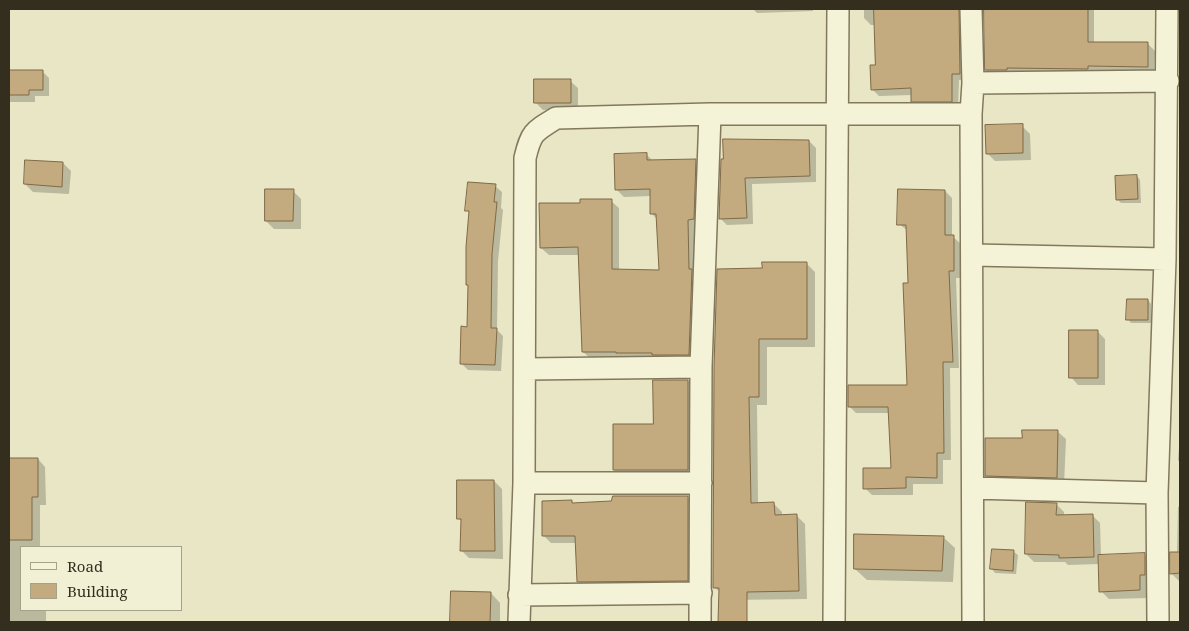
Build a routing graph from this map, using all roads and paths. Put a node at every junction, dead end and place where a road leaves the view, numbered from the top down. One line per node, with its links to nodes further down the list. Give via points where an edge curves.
1 (838, 9): 7 (street)
2 (971, 9): 5 (street)
3 (1167, 9): 4 (street)
4 (1168, 81): 5 (street); 10 (street)
5 (973, 83): 8 (street)
6 (710, 114): 7 (street); 11 (street); 12 (street, via 556,118 530,138 524,158)
7 (839, 114): 8 (street); 21 (street)
8 (971, 114): 9 (street)
9 (973, 255): 10 (street); 15 (street)
10 (1165, 259): 16 (street)
11 (701, 367): 12 (street); 14 (street)
12 (525, 369): 13 (street)
13 (524, 483): 14 (street); 18 (street)
14 (701, 483): 17 (street)
15 (973, 488): 16 (street); 22 (street)
16 (1157, 493): 23 (street)
17 (701, 594): 18 (street); 20 (street)
18 (519, 595): 19 (street)
19 (519, 622)
20 (700, 622)
21 (834, 622)
22 (973, 622)
23 (1158, 622)

